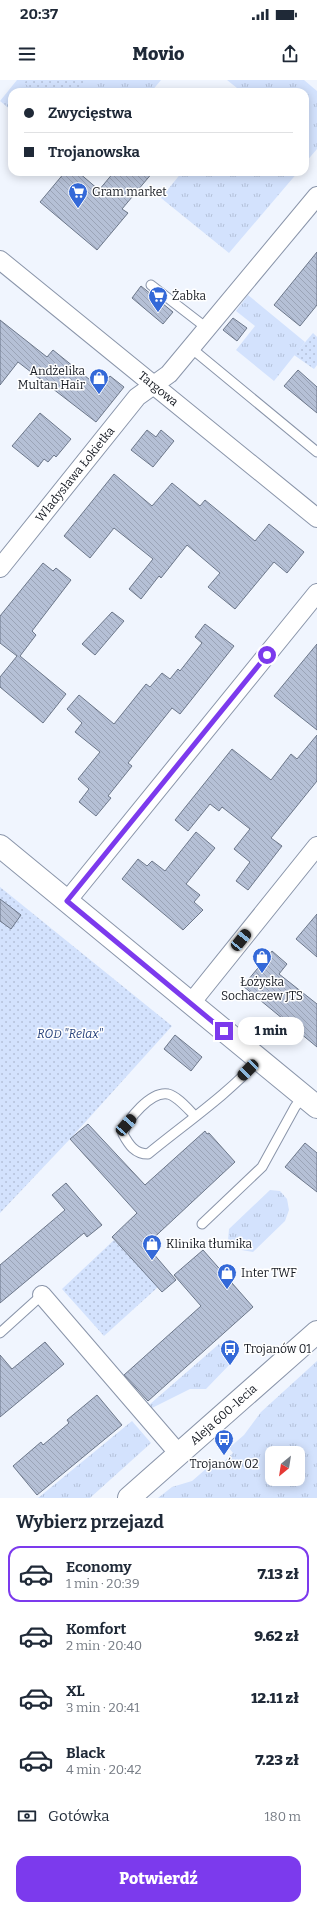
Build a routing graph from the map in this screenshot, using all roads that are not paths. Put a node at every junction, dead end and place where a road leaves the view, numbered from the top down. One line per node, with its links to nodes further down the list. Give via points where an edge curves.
1 (317, 196): 4 (street, Władysława Łokietka)
2 (0, 260): 6 (street, Targowa)
3 (151, 285): 4 (lane)
4 (208, 328): 5 (street, Władysława Łokietka)
5 (191, 348): 6 (street, Władysława Łokietka, via 169,374); 7 (lane)
6 (155, 385): 8 (street, Targowa); 9 (street, Władysława Łokietka, via 137,397)
7 (317, 452)
8 (317, 518)
9 (0, 568)
10 (317, 593): 13 (street)
11 (0, 846): 13 (street)
12 (317, 846): 14 (street)
13 (67, 901): 14 (street)
14 (190, 1003): 15 (street)
15 (259, 1059): 16 (street); 17 (lane, via 238,1081)
16 (310, 1101): 18 (lane, via 291,1113 262,1167)
17 (195, 1116): 17 (lane, via 148,1154 140,1154 129,1145 123,1134 126,1125 144,1104 159,1094 169,1094)
18 (202, 1224)
19 (42, 1295): 21 (lane); 22 (street)
20 (317, 1332): 22 (street, Aleja 600-lecia)
21 (0, 1333)
22 (179, 1454): 23 (street, Aleja 600-lecia)
23 (130, 1498)

